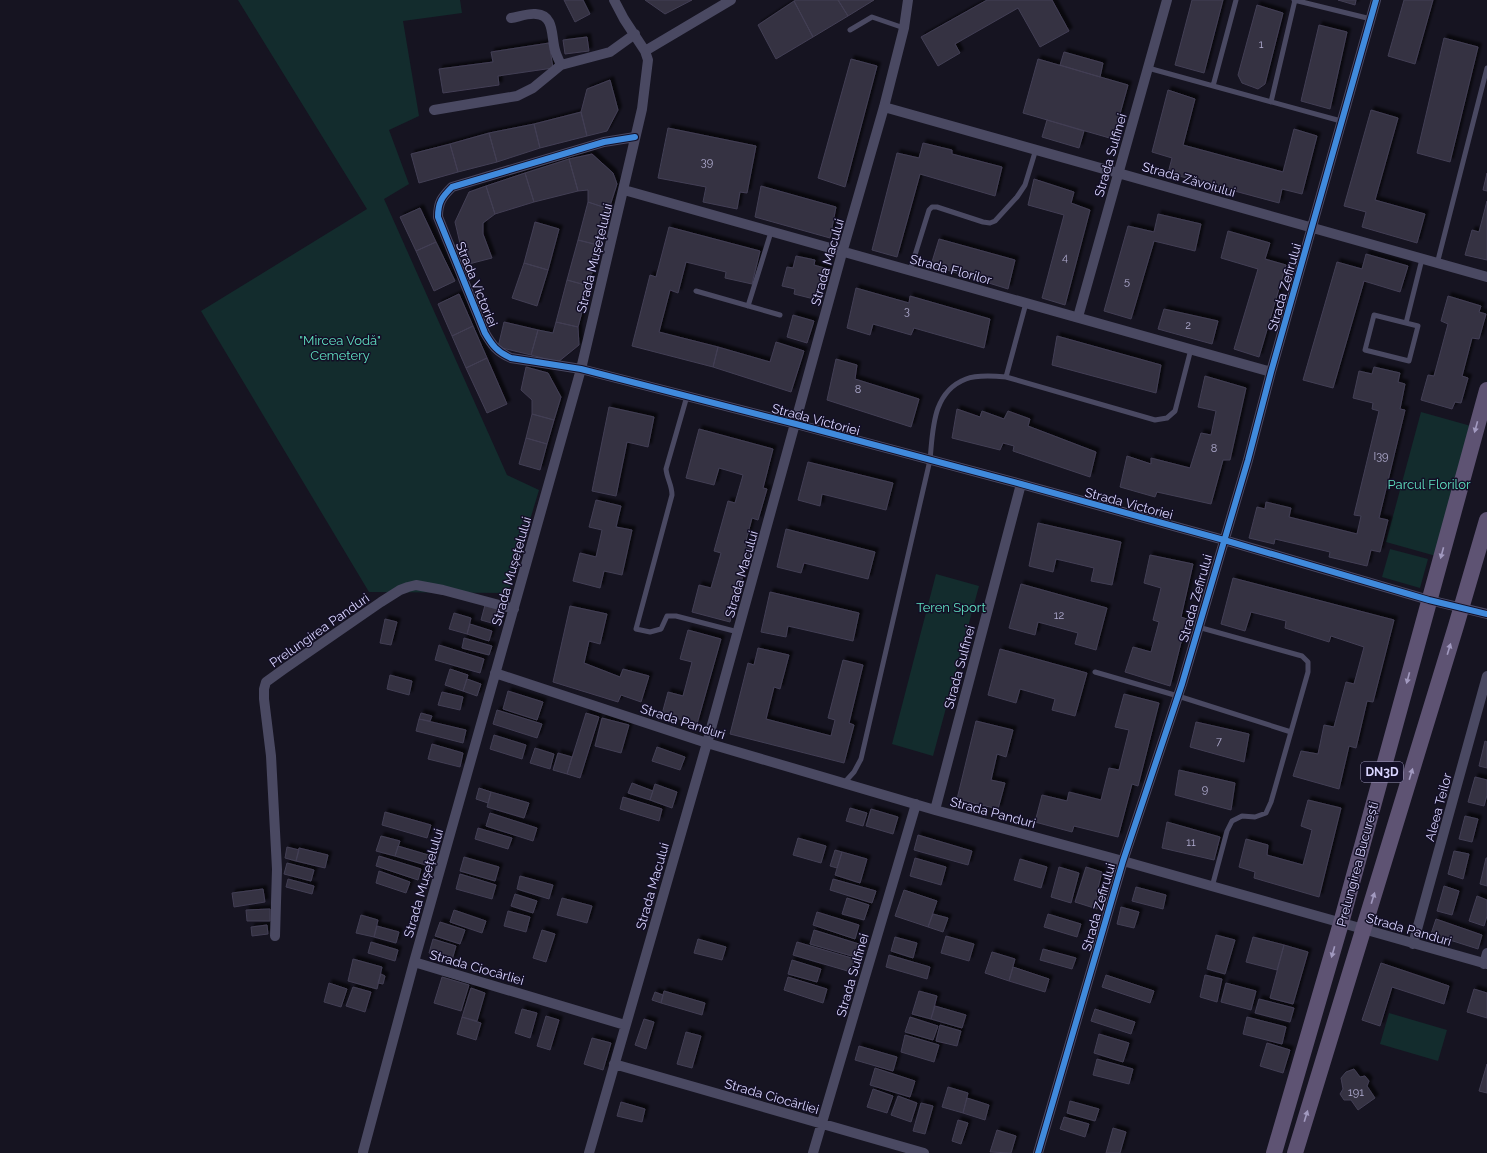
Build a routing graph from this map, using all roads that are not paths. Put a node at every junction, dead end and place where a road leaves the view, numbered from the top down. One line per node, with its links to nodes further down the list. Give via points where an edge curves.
1 (614, 0): 12 (street, Strada Mușețelului)
2 (731, 0): 13 (street)
3 (908, 0): 10 (street, Strada Macului)
4 (1167, 0): 15 (street, Strada Sulfinei)
5 (1236, 0): 17 (lane)
6 (1295, 0): 9 (lane); 18 (lane)
7 (1376, 0): 9 (street, Strada Zefirului)
8 (511, 18): 14 (street, via 535,14 548,19)
9 (1371, 19): 21 (street, Strada Zefirului)
10 (904, 28): 11 (lane, via 872,17); 19 (street, Strada Macului)
11 (850, 30)
12 (635, 34): 13 (street, Strada Mușețelului); 14 (street, via 610,52)
13 (645, 51): 22 (street, Strada Mușețelului, via 648,70)
14 (561, 65): 20 (street, via 533,88 517,96)
15 (1148, 68): 17 (lane); 24 (street, Strada Sulfinei)
16 (1487, 68): 30 (lane)
17 (1213, 86): 18 (lane)
18 (1271, 102): 21 (lane)
19 (884, 107): 23 (street, Strada Zăvoiului); 28 (street, Strada Macului)
20 (434, 110)
21 (1341, 121): 26 (street, Strada Zefirului)
22 (635, 137): 25 (street, Strada Mușețelului); 40 (street, Strada Victoriei, via 604,142 452,187 443,196 438,207 438,217 484,333 492,344 500,353 511,358)
23 (1036, 149): 24 (street, Strada Zăvoiului); 31 (lane, via 1025,185 1009,207 990,223 932,207)
24 (1119, 173): 26 (street, Strada Zăvoiului); 37 (street, Strada Sulfinei)
25 (624, 190): 27 (street, Strada Florilor); 40 (street, Strada Mușețelului)
26 (1312, 227): 29 (street, Strada Zăvoiului); 41 (street, Strada Zefirului)
27 (770, 232): 28 (street, Strada Florilor); 35 (lane)
28 (842, 253): 31 (street, Strada Florilor); 45 (street, Strada Macului)
29 (1422, 259): 30 (street, Strada Zăvoiului); 38 (lane)
30 (1437, 264): 32 (street, Strada Zăvoiului)
31 (910, 272): 34 (street, Strada Florilor)
32 (1487, 277)
33 (696, 291): 35 (lane)
34 (1026, 303): 37 (street, Strada Florilor); 42 (lane)
35 (748, 306): 36 (lane)
36 (780, 315)
37 (1078, 317): 39 (street, Strada Florilor)
38 (1406, 323): 38 (lane, via 1418,326 1409,361 1365,350 1374,315)
39 (1190, 349): 41 (street, Strada Florilor); 42 (lane, via 1175,411 1167,418 1155,420)
40 (581, 369): 44 (street, Strada Victoriei); 52 (street, Strada Mușețelului)
41 (1271, 372): 49 (street, Strada Zefirului)
42 (1006, 377): 46 (lane, via 966,379 943,397 936,412)
43 (1487, 390): 50 (main road, Prelungirea București / DN3D, one-way to 50)
44 (686, 396): 45 (street, Strada Victoriei); 55 (lane, via 666,470 667,479 672,486 672,495 636,629 650,632 660,629 667,616 676,616)
45 (796, 424): 46 (street, Strada Victoriei); 55 (street, Strada Macului)
46 (930, 460): 47 (street, Strada Victoriei); 62 (lane, via 861,759)
47 (1021, 484): 49 (street, Strada Victoriei); 64 (street, Strada Sulfinei)
48 (1487, 520): 51 (main road, Prelungirea București / DN3D)
49 (1224, 540): 50 (street, Strada Victoriei); 54 (street, Strada Zefirului)
50 (1429, 600): 51 (street, Strada Victoriei); 67 (main road, Prelungirea București / DN3D, one-way to 67)
51 (1462, 607): 53 (street, Strada Victoriei); 68 (main road, Prelungirea București / DN3D, one-way to 51)
52 (514, 609): 57 (street, Strada Mușețelului); 69 (street, Prelungirea Panduri, via 443,590 416,585 408,587 381,602 266,682 264,699 271,756 277,869)
53 (1487, 614)
54 (1198, 627): 59 (street, Strada Zefirului); 60 (lane, via 1302,656 1308,662 1308,672)
55 (738, 632): 61 (street, Strada Macului)
56 (1095, 672): 59 (lane)
57 (495, 673): 61 (street, Strada Panduri); 72 (street, Strada Mușețelului)
58 (1487, 676): 70 (street, Aleea Teilor)
59 (1178, 696): 60 (lane); 65 (street, Strada Zefirului)
60 (1291, 732): 66 (lane, via 1266,813 1255,817 1242,816 1232,821)
61 (707, 743): 62 (street, Strada Panduri); 73 (street, Strada Macului)
62 (844, 783): 63 (street, Strada Panduri)
63 (916, 804): 64 (street, Strada Panduri); 75 (street, Strada Sulfinei)
64 (935, 810): 65 (street, Strada Panduri)
65 (1123, 861): 66 (street, Strada Panduri); 80 (street, Strada Zefirului)
66 (1212, 886): 67 (street, Strada Panduri)
67 (1341, 923): 68 (street, Strada Panduri); 81 (main road, Prelungirea București / DN3D, one-way to 81)
68 (1363, 930): 70 (street, Strada Panduri); 82 (main road, Prelungirea București / DN3D, one-way to 68)
69 (275, 936)
70 (1413, 944): 71 (street, Strada Panduri)
71 (1486, 960)
72 (414, 962): 73 (street, Strada Ciocârliei); 76 (street, Strada Mușețelului)
73 (625, 1024): 74 (street, Strada Macului)
74 (614, 1064): 75 (street, Strada Ciocârliei); 77 (street, Strada Macului)
75 (821, 1124): 78 (street, Strada Sulfinei); 79 (street, Strada Ciocârliei)
76 (363, 1152)
77 (589, 1153)
78 (813, 1153)
79 (924, 1153)
80 (1038, 1153)
81 (1274, 1153)
82 (1295, 1153)

